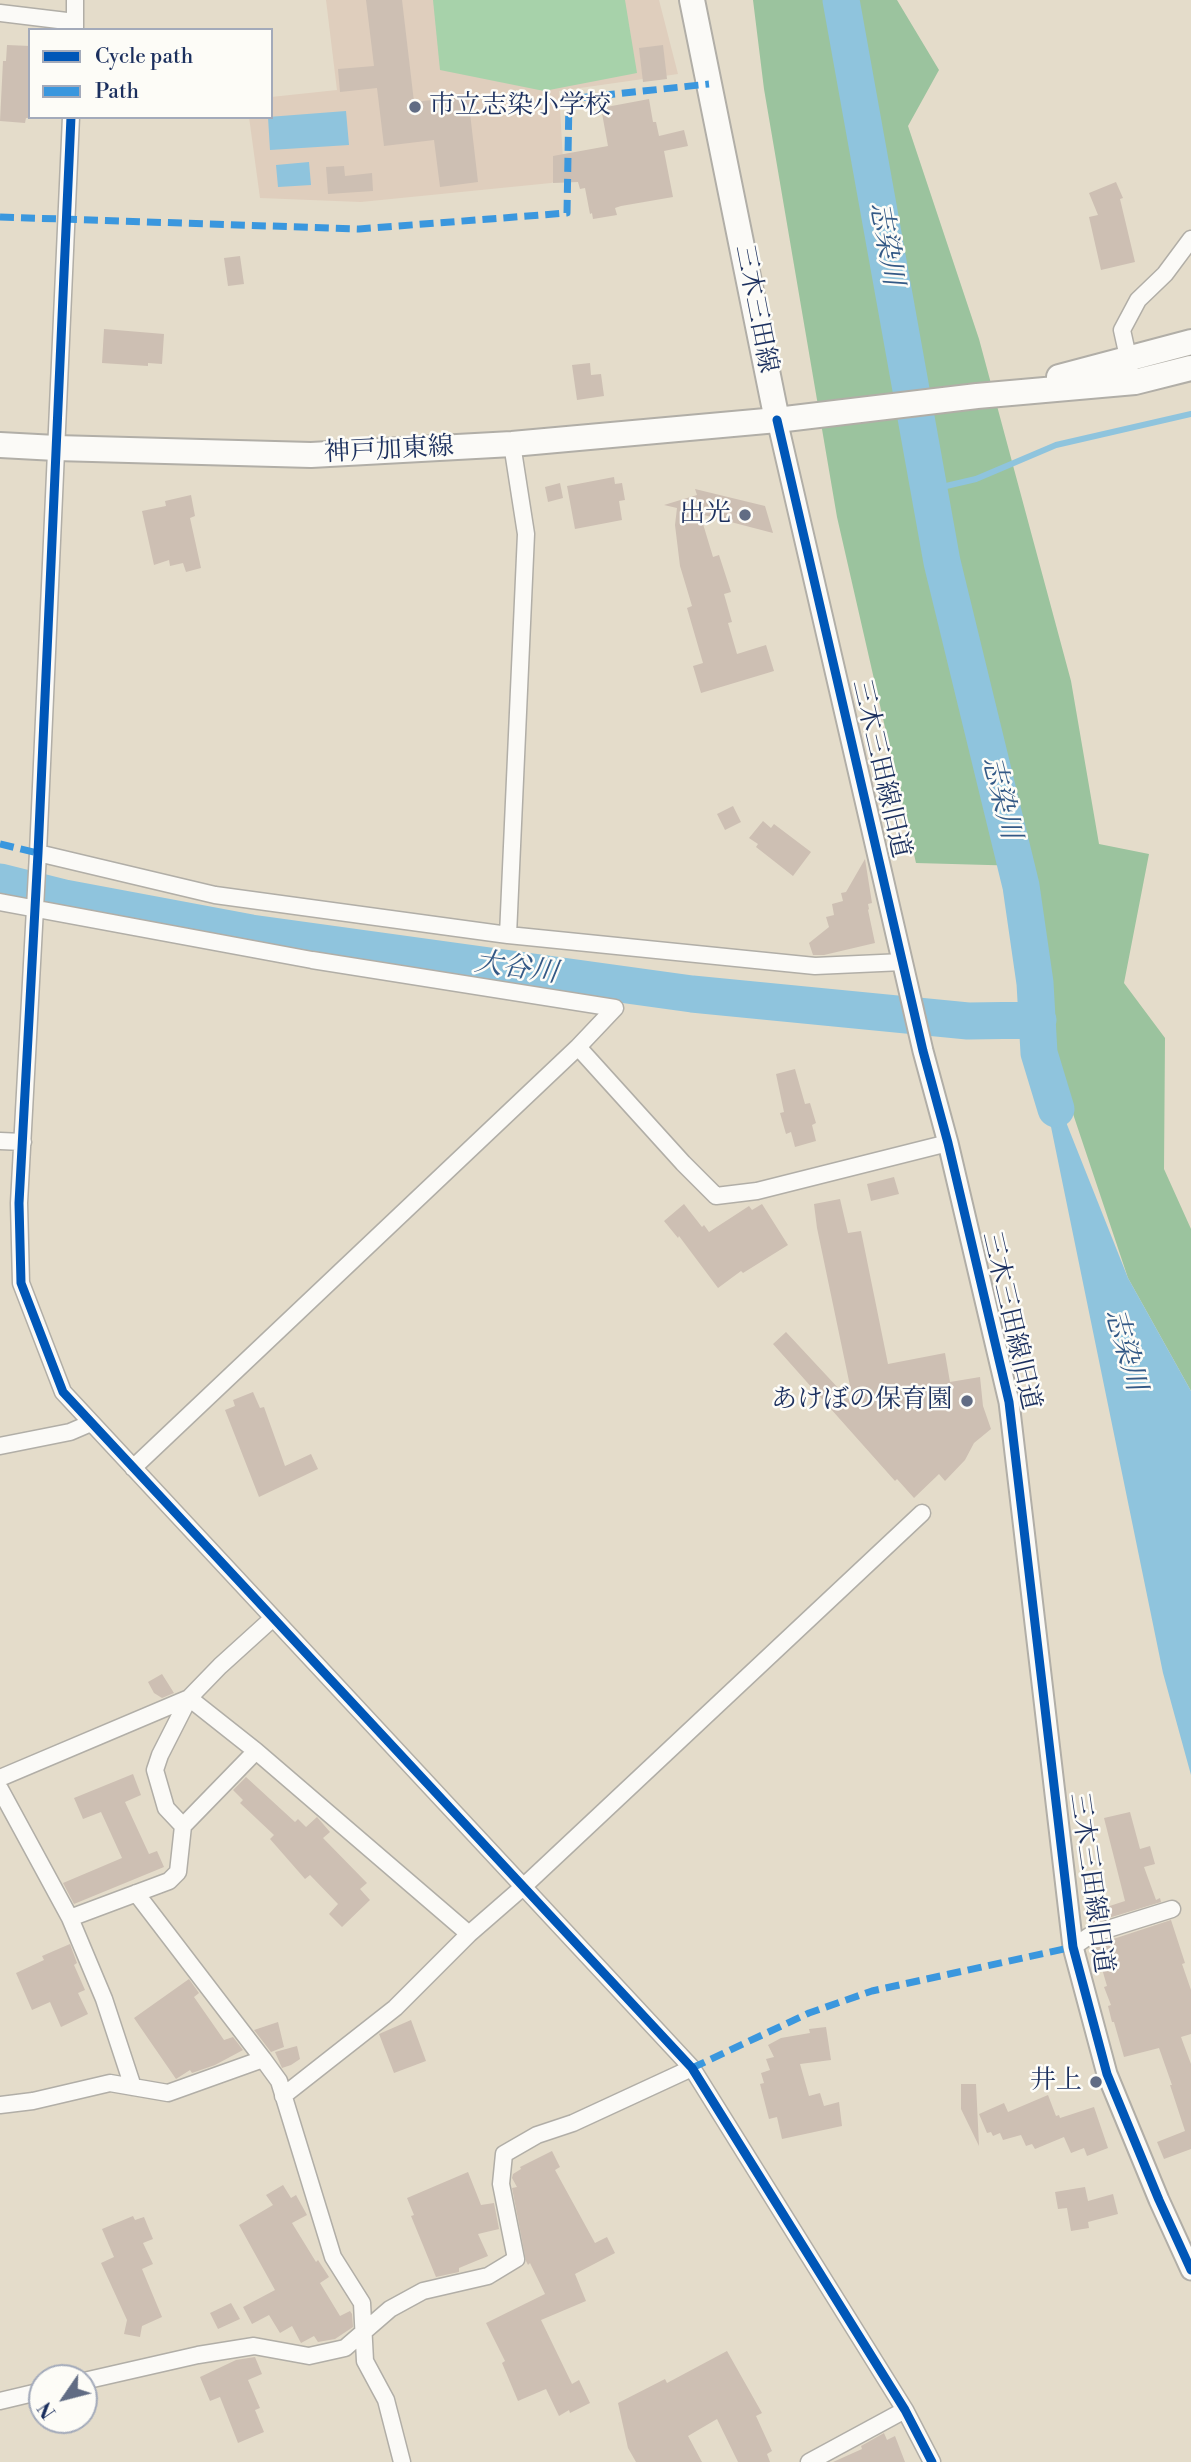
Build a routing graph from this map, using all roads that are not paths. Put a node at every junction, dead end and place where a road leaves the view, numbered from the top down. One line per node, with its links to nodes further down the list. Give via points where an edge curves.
1 (75, 0): 4 (street)
2 (692, 0): 10 (main road, 三木三田線)
3 (0, 13): 4 (street)
4 (75, 26)
5 (71, 119): 13 (street)
6 (1191, 239): 9 (street, via 1138,300 1122,330)
7 (1191, 342): 9 (main road)
8 (1191, 368): 9 (main road)
9 (1131, 371): 10 (main road, via 977,396)
10 (777, 420): 11 (main road, 神戸加東線); 18 (street, 三木三田線旧道)
11 (512, 444): 13 (main road, 神戸加東線, via 311,454); 17 (street, via 526,534)
12 (0, 445): 13 (main road, 神戸加東線)
13 (56, 448): 14 (street)
14 (38, 853): 16 (street); 17 (street, via 215,895)
15 (0, 902): 16 (street)
16 (33, 910): 19 (street, via 615,1008); 21 (street)
17 (508, 934): 18 (street, via 814,966)
18 (903, 962): 22 (street, 三木三田線旧道)
19 (578, 1047): 22 (street, via 716,1196 757,1191); 25 (street)
20 (0, 1141): 21 (street)
21 (23, 1142): 23 (street, via 21,1283 63,1392)
22 (948, 1143): 38 (street, 三木三田線旧道, via 1009,1402)
23 (91, 1423): 24 (street, via 70,1432); 25 (street)
24 (0, 1446)
25 (133, 1468): 27 (street)
26 (922, 1513): 33 (street)
27 (273, 1618): 28 (street); 33 (street)
28 (189, 1698): 29 (street); 30 (street); 32 (street, via 155,1770 166,1808)
29 (256, 1751): 32 (street); 37 (street)
30 (0, 1778)
31 (0, 1789): 36 (street)
32 (183, 1826): 34 (street, via 178,1872 169,1881)
33 (523, 1887): 37 (street); 40 (street)
34 (136, 1893): 36 (street); 39 (street)
35 (1172, 1909): 38 (street, via 1092,1934)
36 (70, 1918): 41 (street, via 104,1999)
37 (469, 1934): 42 (street, via 395,2008)
38 (1073, 1947): 44 (street, 三木三田線旧道, via 1107,2074)
39 (263, 2059): 41 (street, via 168,2093); 42 (street, via 279,2081)
40 (692, 2067): 45 (street, via 504,2154 500,2184 516,2259 488,2276 423,2291 390,2309); 49 (street)
41 (133, 2087): 43 (street, via 110,2083)
42 (283, 2096): 45 (street, via 333,2257 362,2303)
43 (0, 2105)
44 (1191, 2270)
45 (364, 2332): 46 (street, via 345,2348 309,2357 254,2346); 50 (street, via 365,2361 386,2400)
46 (98, 2378)
47 (28, 2394): 48 (street)
48 (0, 2401)
49 (905, 2410): 51 (street); 52 (street)
50 (402, 2462)
51 (809, 2462)
52 (932, 2462)

